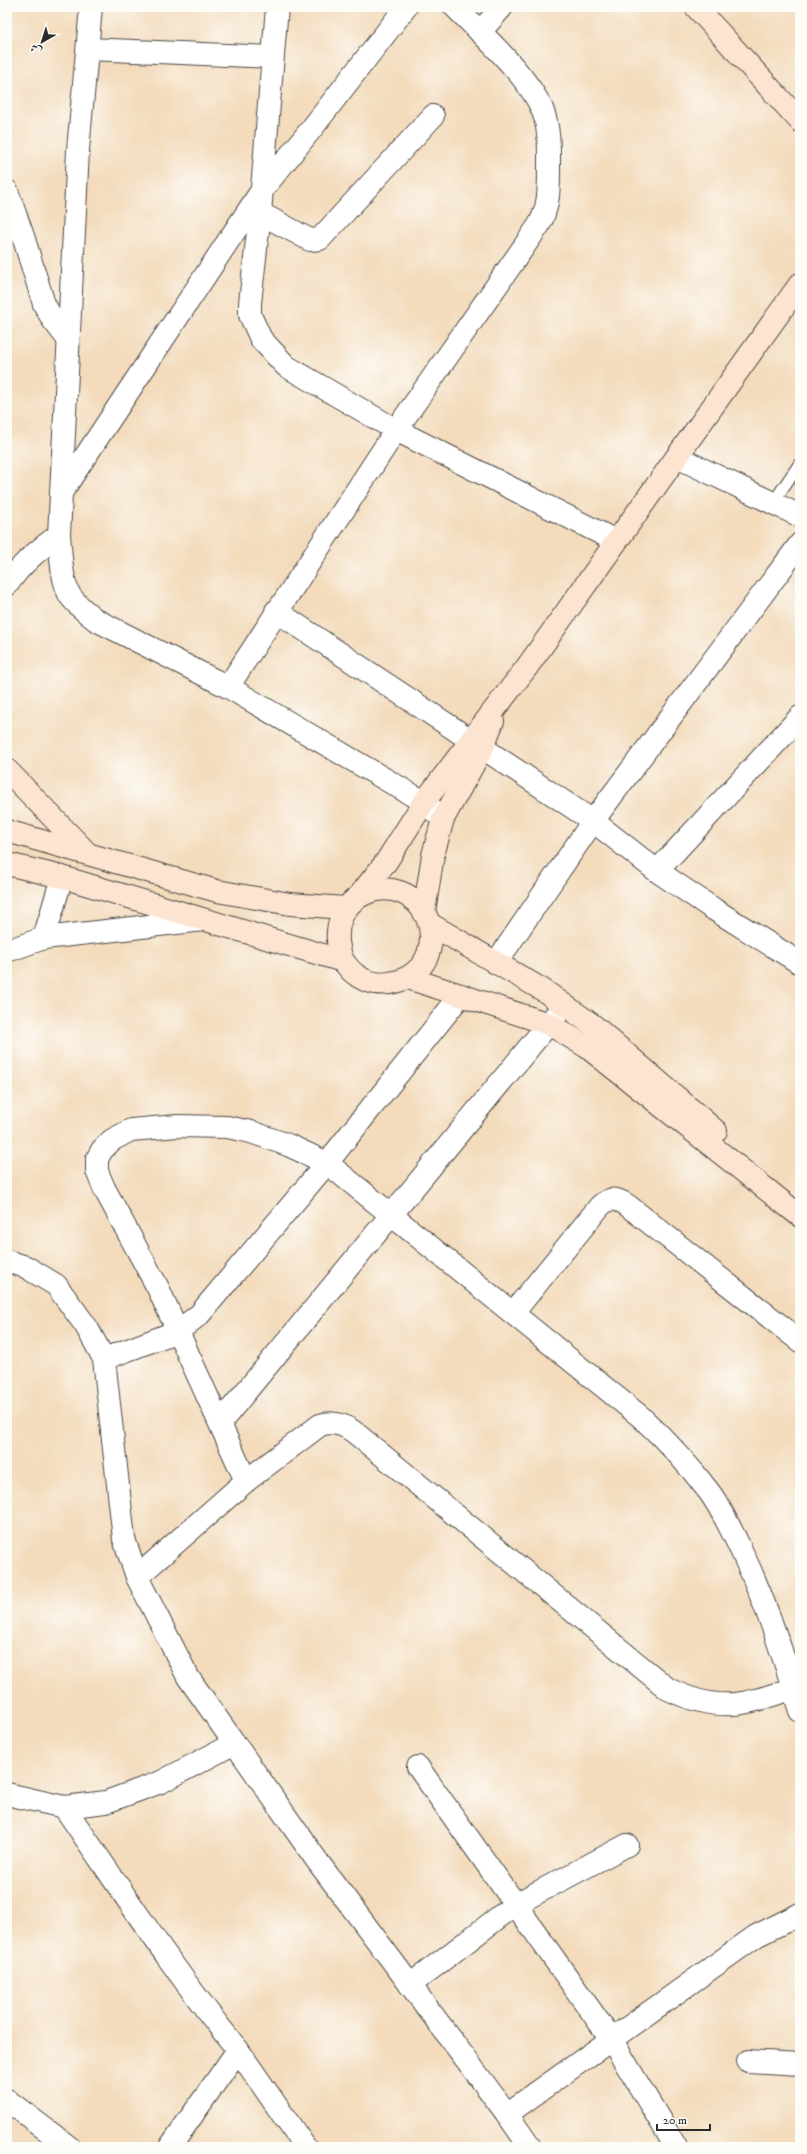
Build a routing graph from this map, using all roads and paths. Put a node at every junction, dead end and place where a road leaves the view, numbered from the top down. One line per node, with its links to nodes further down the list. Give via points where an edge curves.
1 (91, 7): 8 (street)
2 (277, 7): 9 (street)
3 (406, 7): 12 (street)
4 (455, 7): 7 (street)
5 (502, 7): 7 (street)
6 (696, 7): 11 (street)
7 (480, 32): 17 (street, via 517,73 542,109 549,149 550,195 546,212 539,225)
8 (88, 49): 9 (street); 16 (street, via 78,150)
9 (272, 57): 12 (street)
10 (433, 116): 14 (street, via 320,239 310,240)
11 (800, 121)
12 (262, 190): 14 (street); 20 (street)
13 (7, 191): 16 (street, via 44,304)
14 (260, 213): 17 (street, via 250,315 261,340 286,366)
15 (800, 284): 18 (street)
16 (67, 338): 20 (street)
17 (396, 430): 24 (street); 27 (street)
18 (676, 457): 21 (street); 24 (street)
19 (800, 463): 21 (lane)
20 (60, 494): 23 (street)
21 (772, 504): 22 (street)
22 (800, 516)
23 (59, 535): 26 (street, via 16,571); 28 (street, via 64,574 70,594 83,610 96,620)
24 (616, 541): 30 (street, via 499,705)
25 (800, 544): 34 (street)
26 (7, 585)
27 (276, 611): 28 (street); 30 (street)
28 (228, 687): 32 (street)
29 (800, 717): 38 (street)
30 (475, 745): 32 (street); 33 (street); 34 (street)
31 (7, 770): 36 (street)
32 (424, 802): 33 (street); 40 (street, via 386,862)
33 (443, 819): 41 (street, via 433,855)
34 (593, 821): 38 (street); 47 (street)
35 (7, 831): 36 (street)
36 (87, 853): 40 (street, via 216,891 290,904)
37 (7, 864): 39 (street)
38 (657, 871): 45 (street)
39 (62, 878): 42 (street); 43 (street)
40 (352, 902): 41 (street, via 376,890 395,890 412,898); 46 (street, via 339,920 336,934)
41 (427, 918): 47 (street); 48 (street, via 431,939 428,954 420,968)
42 (203, 920): 43 (street); 46 (street)
43 (44, 938): 44 (street)
44 (7, 951)
45 (795, 954)
46 (343, 961): 48 (street, via 355,974 372,983 390,984)
47 (496, 963): 50 (street)
48 (408, 978): 49 (street)
49 (461, 995): 51 (street); 52 (street)
50 (564, 1005): 51 (street); 53 (street, via 594,1026)
51 (549, 1024): 54 (street); 55 (street, via 587,1047)
52 (327, 1163): 54 (street); 58 (street, via 199,1315); 58 (street, via 251,1132 227,1127 177,1126 131,1130 112,1140 102,1150 97,1159 97,1171 104,1188)
53 (800, 1201)
54 (391, 1216): 57 (street); 61 (street)
55 (800, 1216)
56 (7, 1261): 60 (street, via 26,1267 56,1285 86,1326)
57 (513, 1313): 59 (street, via 600,1206 611,1198 618,1199 626,1205); 64 (street, via 641,1417 670,1444 710,1494 727,1521 753,1575)
58 (178, 1331): 60 (street); 61 (street)
59 (800, 1341)
60 (104, 1359): 63 (street, via 124,1540)
61 (220, 1423): 62 (street)
62 (246, 1481): 63 (street); 64 (street, via 320,1425 328,1422 337,1423 354,1432 668,1689 690,1700 726,1705 752,1703)
63 (137, 1577): 66 (street, via 188,1677)
64 (794, 1688): 65 (street)
65 (800, 1711)
66 (233, 1744): 69 (street, via 161,1782 138,1791 106,1802); 73 (street)
67 (418, 1767): 71 (street)
68 (7, 1794): 69 (street)
69 (64, 1807): 75 (street, via 146,1927)
70 (627, 1845): 71 (street)
71 (516, 1904): 73 (street); 74 (street)
72 (800, 1914): 74 (street, via 756,1936)
73 (410, 1985): 79 (street)
74 (611, 2039): 79 (street); 84 (street)
75 (238, 2050): 81 (street); 82 (street)
76 (748, 2061): 77 (street)
77 (800, 2064)
78 (7, 2100): 80 (street)
79 (507, 2114): 83 (street)
80 (69, 2147)
81 (170, 2147)
82 (305, 2147)
83 (530, 2147)
84 (676, 2147)

